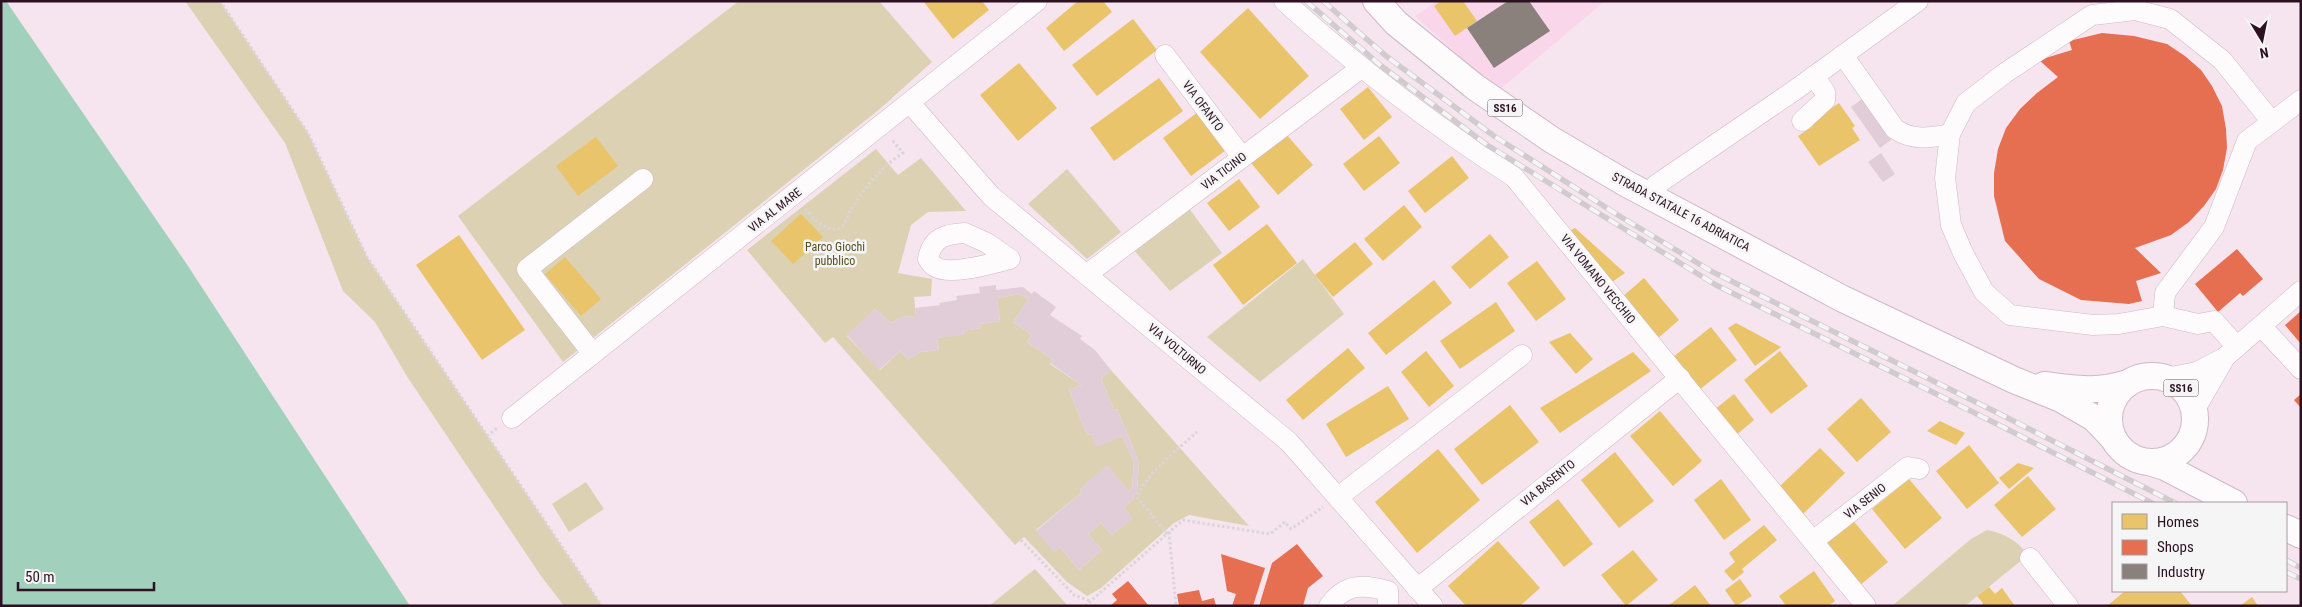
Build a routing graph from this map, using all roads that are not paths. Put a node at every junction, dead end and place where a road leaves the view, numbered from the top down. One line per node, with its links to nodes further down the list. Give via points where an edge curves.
1 (1037, 1): 10 (street, VIA AL MARE)
2 (1284, 1): 7 (street, VIA VOMANO VECCHIO)
3 (1376, 1): 16 (main road, STRADA STATALE 16 ADRIATICA / SS16, via 1396,23 1475,87 1552,140)
4 (1918, 1): 6 (street)
5 (1165, 55): 14 (street, VIA OFANTO)
6 (1843, 55): 8 (street); 13 (street, via 1895,129 1924,139)
7 (1361, 68): 14 (street, VIA TICINO); 25 (street, VIA VOMANO VECCHIO, via 1514,177)
8 (1814, 76): 11 (street, via 1825,92 1825,100); 16 (street, via 1656,185)
9 (2301, 100): 12 (street)
10 (910, 103): 17 (street, VIA VOLTURNO, via 991,196); 22 (street, VIA AL MARE)
11 (1802, 121)
12 (2272, 122): 13 (street, via 2222,60 2170,19 2136,10 2092,15 2005,73 1966,103); 19 (street, via 2247,141 2214,227 2165,293)
13 (1950, 134): 19 (street, via 1945,178 1951,225 1984,292 2010,315 2093,324 2119,324)
14 (1242, 157): 17 (street, VIA TICINO)
15 (643, 178): 22 (street, via 527,269)
16 (1649, 196): 27 (main road, STRADA STATALE 16 ADRIATICA / SS16, via 1843,299)
17 (1086, 274): 34 (street, VIA VOLTURNO, via 1289,442)
18 (2301, 291): 20 (street)
19 (2163, 316): 21 (street, via 2198,324 2214,321)
20 (2261, 326): 21 (street); 24 (street)
21 (2231, 352): 26 (street, via 2196,372); 30 (street)
22 (593, 354): 29 (street, VIA AL MARE)
23 (1522, 355): 34 (street)
24 (2301, 369)
25 (1680, 378): 39 (street, VIA VOMANO VECCHIO); 41 (street, VIA BASENTO)
26 (2166, 378): 28 (main road, SS16, via 2146,376); 30 (main road, SS16, via 2184,391)
27 (2014, 380): 28 (main road, STRADA STATALE 16 ADRIATICA / SS16, via 2095,390); 31 (main road, STRADA STATALE 16 ADRIATICA / SS16, via 2094,418)
28 (2128, 383): 31 (main road, via 2112,402 2109,427)
29 (512, 418)
30 (2192, 424): 32 (main road, via 2184,447 2174,456); 36 (main road, SS16, via 2195,457 2204,473)
31 (2113, 438): 32 (main road, SS16, via 2122,450)
32 (2149, 462): 35 (main road, SS16, via 2165,467)
33 (1919, 469): 39 (street, VIA SENIO, via 1908,467)
34 (1341, 494): 41 (street, VIA VOLTURNO)
35 (2231, 502)
36 (2232, 502)
37 (2287, 528): 38 (main road)
38 (2301, 534)
39 (1813, 541): 45 (street, VIA VOMANO VECCHIO)
40 (2030, 558): 46 (street)
41 (1412, 582): 42 (street, VIA BASENTO); 44 (street, VIA VOLTURNO)
42 (1388, 599): 43 (street, via 1366,585 1340,594)
43 (1329, 606)
44 (1433, 606)
45 (1866, 606)
46 (2068, 606)

